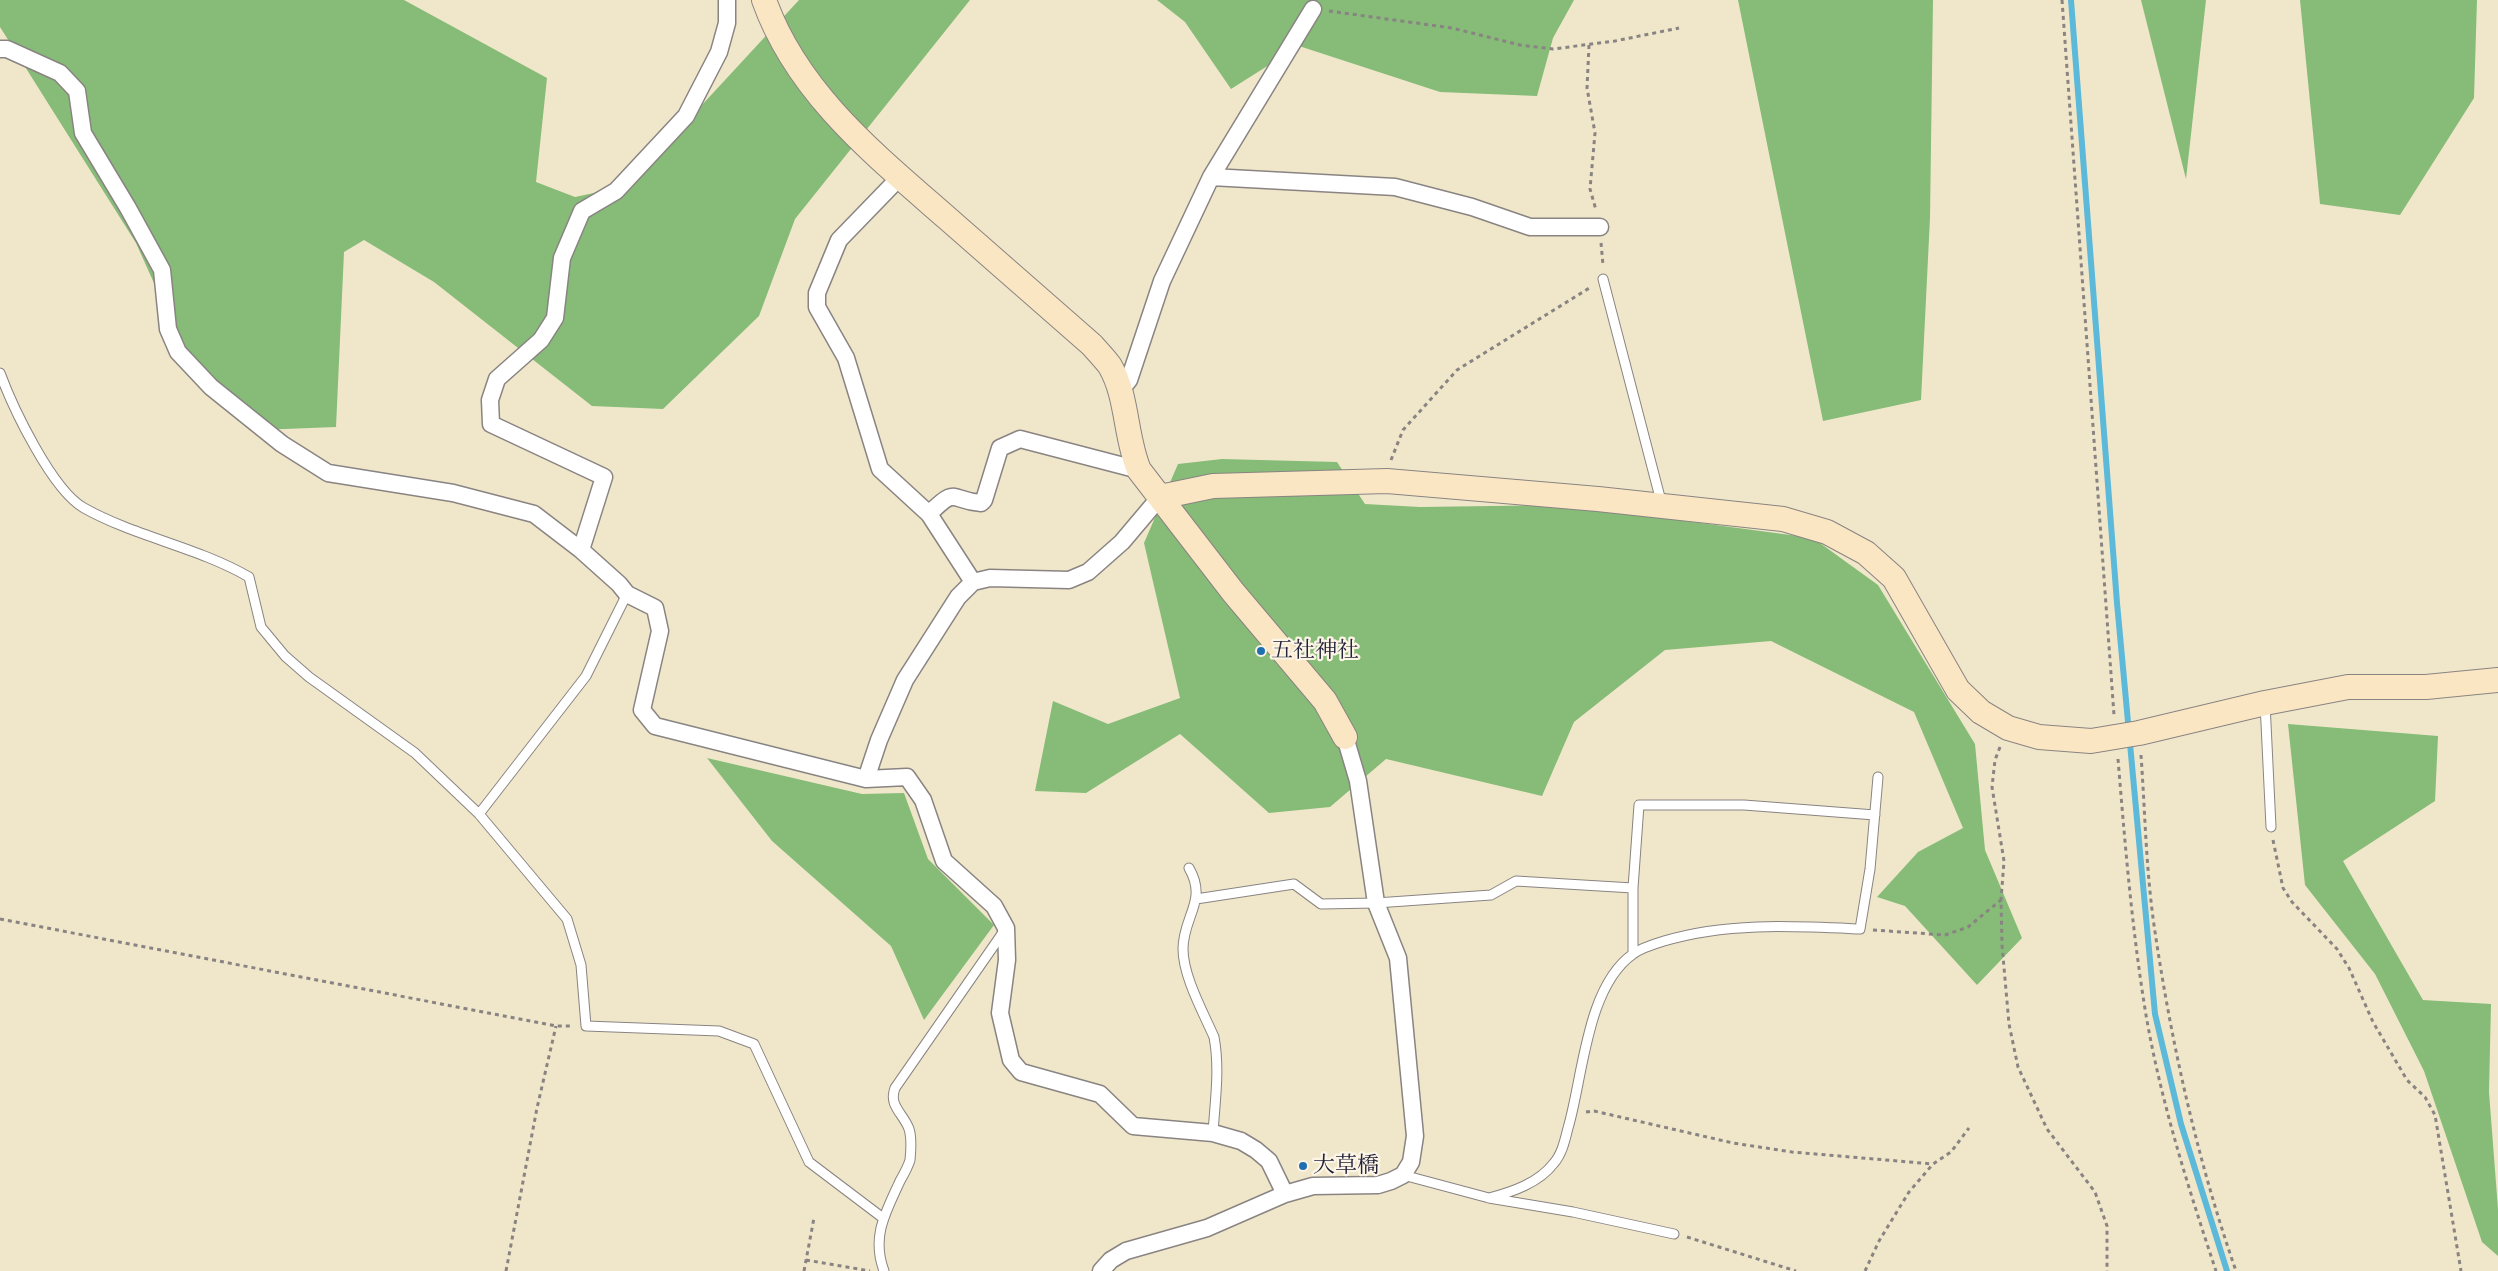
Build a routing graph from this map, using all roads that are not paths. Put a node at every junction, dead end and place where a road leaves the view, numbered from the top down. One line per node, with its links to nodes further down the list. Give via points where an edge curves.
1 (727, 0): 15 (street, via 727,23 720,52 686,116 616,191 582,211 562,258 555,318 542,340 497,378 490,400 491,424 604,477)
2 (764, 0): 5 (street, via 784,44 808,82 844,125)
3 (1314, 8): 6 (street)
4 (0, 49): 15 (street, via 7,49 60,73 77,91 82,133 162,270 168,329 178,352 210,387 282,444 328,473 454,493 534,514)
5 (900, 177): 10 (street, via 1092,345 1110,366); 14 (street, via 839,240 817,292 817,307 846,358 880,470)
6 (1211, 177): 7 (street, via 1395,187 1530,227); 10 (street, via 1162,282 1129,380)
7 (1600, 227)
8 (1603, 279): 13 (lane)
9 (0, 373): 23 (lane, via 9,397 50,472 82,507 225,563 249,577 261,627 285,656 315,682 415,753)
10 (1120, 391): 11 (street)
11 (1139, 470): 12 (street); 14 (street, via 1020,439 1000,448 982,503 952,496)
12 (1160, 497): 13 (street, via 1213,486 1387,481); 16 (street, via 1122,542 1088,572 1068,580 990,578); 20 (street, via 1233,592 1324,701)
13 (1662, 506): 19 (street, via 1783,519 1827,532 1866,553 1894,578 1958,690 1981,712 2008,728 2039,738 2091,741)
14 (929, 514): 16 (street)
15 (581, 550): 17 (street)
16 (973, 582): 22 (street, via 958,597 905,680)
17 (627, 594): 22 (street, via 655,608 660,631 642,710 655,726); 23 (lane, via 586,676)
18 (2498, 680): 19 (street, via 2426,686 2348,687)
19 (2265, 703): 25 (lane)
20 (1345, 737): 29 (street, via 1358,781)
21 (1878, 777): 24 (lane)
22 (866, 780): 30 (street, via 907,776 924,800 944,861 994,906)
23 (479, 814): 36 (lane, via 567,919 581,965 586,1026 719,1031 754,1044 809,1162)
24 (1874, 815): 27 (lane, via 1744,805 1639,805); 31 (lane, via 1870,869 1860,929 1797,926 1705,931 1652,945)
25 (2271, 827)
26 (1189, 868): 28 (lane, via 1196,880)
27 (1633, 888): 29 (lane, via 1516,881 1491,895); 31 (lane)
28 (1196, 899): 29 (lane, via 1294,884 1320,904); 32 (lane, via 1183,949 1216,1048 1218,1064)
29 (1376, 902): 33 (street, via 1398,958 1400,978 1415,1136 1411,1162)
30 (1006, 928): 32 (street, via 1007,960 1000,1013 1011,1060 1022,1072 1100,1094 1133,1126); 36 (lane, via 894,1088 895,1106 909,1128 910,1161)
31 (1633, 954): 35 (lane, via 1617,969 1603,990 1584,1052 1573,1114 1555,1163 1539,1177 1512,1192)
32 (1213, 1133): 34 (street, via 1240,1141 1269,1161)
33 (1403, 1175): 34 (street, via 1378,1186 1313,1186); 35 (lane)
34 (1285, 1194): 39 (street, via 1207,1228 1126,1251)
35 (1488, 1198): 37 (lane)
36 (883, 1218): 38 (lane, via 877,1243)
37 (1674, 1234)
38 (884, 1271)
39 (1101, 1271)

